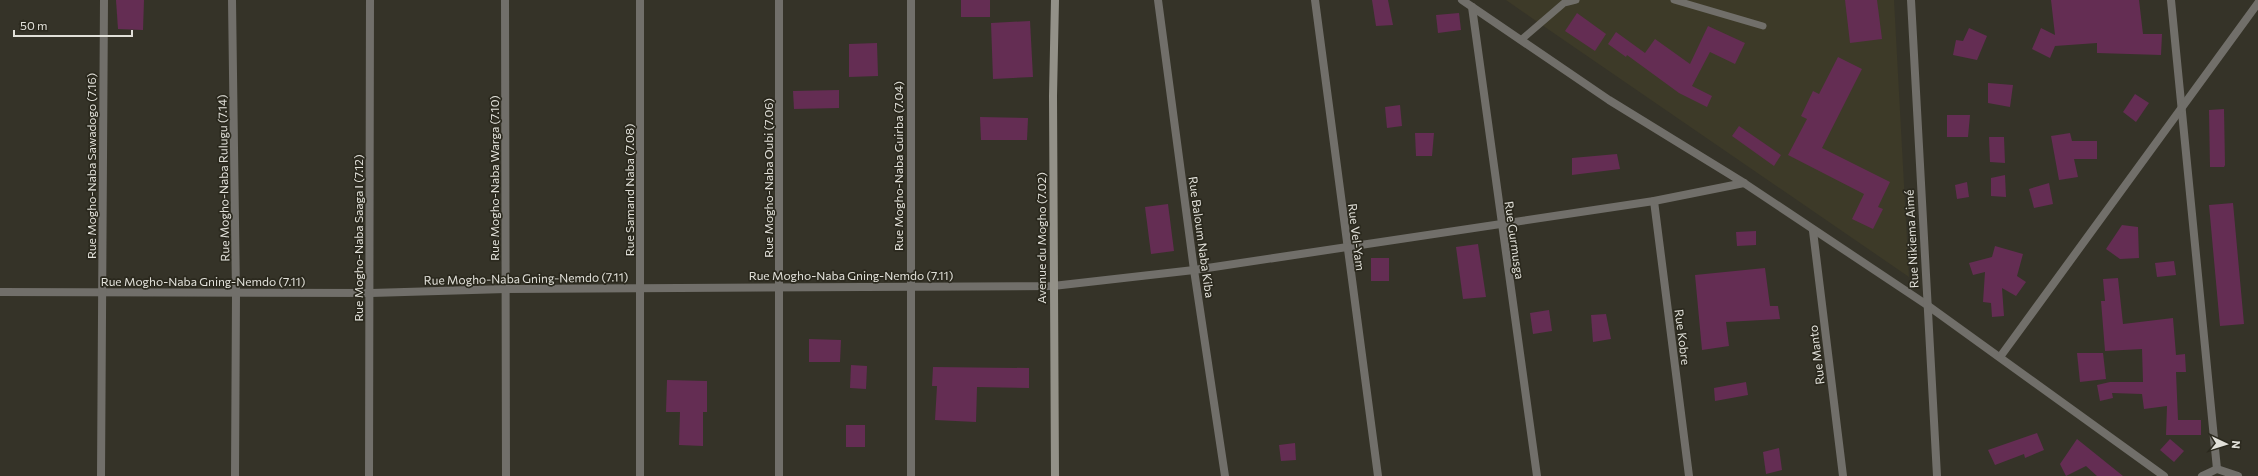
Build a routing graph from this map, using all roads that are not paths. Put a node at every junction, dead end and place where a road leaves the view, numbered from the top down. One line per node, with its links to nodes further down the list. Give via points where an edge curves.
1 (104, 0): 33 (street, Rue Mogho-Naba Sawadogo (7.16))
2 (232, 0): 35 (street, Rue Mogho-Naba Rulugu (7.14))
3 (370, 0): 34 (street, Rue Mogho-Naba Saaga I (7.12))
4 (505, 0): 31 (street, Rue Mogho-Naba Warga (7.10))
5 (640, 0): 30 (street, Rue Samand Naba (7.08))
6 (779, 0): 29 (street, Rue Mogho-Naba Oubi (7.06))
7 (911, 0): 27 (street, Rue Mogho-Naba Guirba (7.04))
8 (1055, 0): 28 (main road, Avenue du Mogho (7.02))
9 (1158, 0): 26 (street, Rue Baloum Naba Kiba)
10 (1314, 0): 25 (street, Rue Vel-Yam)
11 (1462, 0): 17 (street)
12 (1576, 0): 19 (lane, via 1564,3)
13 (1674, 0): 18 (lane)
14 (1911, 0): 36 (street, Rue Nikiema Aimé)
15 (2171, 0): 20 (street)
16 (2258, 3): 20 (street)
17 (1472, 7): 19 (street); 23 (street, Rue Gurmusga)
18 (1763, 26)
19 (1521, 40): 21 (street, via 1609,100)
20 (2183, 106): 37 (street); 38 (street)
21 (1744, 183): 22 (street, Rue Mogho-Naba Gning-Nemdo (7.11)); 24 (street)
22 (1654, 201): 23 (street, Rue Mogho-Naba Gning-Nemdo (7.11)); 50 (street, Rue Kobre)
23 (1500, 224): 25 (street, Rue Mogho-Naba Gning-Nemdo (7.11)); 49 (street, Rue Gurmusga)
24 (1813, 231): 36 (street); 51 (street, Rue Manto)
25 (1346, 246): 26 (street, Rue Mogho-Naba Gning-Nemdo (7.11)); 48 (street, Rue Vel-Yam)
26 (1194, 270): 28 (street, Rue Mogho-Naba Gning-Nemdo (7.11)); 47 (street, Rue Baloum Naba Kiba)
27 (910, 286): 28 (street, Rue Mogho-Naba Gning-Nemdo (7.11)); 29 (street, Rue Mogho-Naba Gning-Nemdo (7.11)); 45 (street, Rue Mogho-Naba Guirba (7.04))
28 (1053, 286): 46 (main road, Avenue du Mogho (7.02))
29 (780, 287): 30 (street, Rue Mogho-Naba Gning-Nemdo (7.11)); 44 (street, Rue Mogho-Naba Oubi (7.06))
30 (641, 288): 31 (street, Rue Mogho-Naba Gning-Nemdo (7.11)); 43 (street, Rue Samand Naba (7.08))
31 (506, 289): 34 (street, Rue Mogho-Naba Gning-Nemdo (7.11)); 42 (street, Rue Mogho-Naba Warga (7.10))
32 (0, 292): 33 (street, Rue Mogho-Naba Gning-Nemdo (7.11))
33 (102, 292): 35 (street, Rue Mogho-Naba Gning-Nemdo (7.11)); 39 (street, Rue Mogho-Naba Sawadogo (7.16))
34 (371, 293): 35 (street, Rue Mogho-Naba Gning-Nemdo (7.11)); 41 (street, Rue Mogho-Naba Saaga I (7.12))
35 (236, 294): 40 (street, Rue Mogho-Naba Rulugu (7.14))
36 (1927, 305): 37 (street); 52 (street, Rue Nikiema Aimé)
37 (2000, 357): 53 (street)
38 (2217, 469): 54 (street); 55 (street)
39 (101, 476)
40 (235, 476)
41 (369, 476)
42 (506, 476)
43 (640, 476)
44 (779, 476)
45 (911, 476)
46 (1055, 476)
47 (1225, 476)
48 (1378, 476)
49 (1537, 476)
50 (1689, 476)
51 (1843, 476)
52 (1937, 476)
53 (2164, 476)
54 (2202, 476)
55 (2238, 476)

